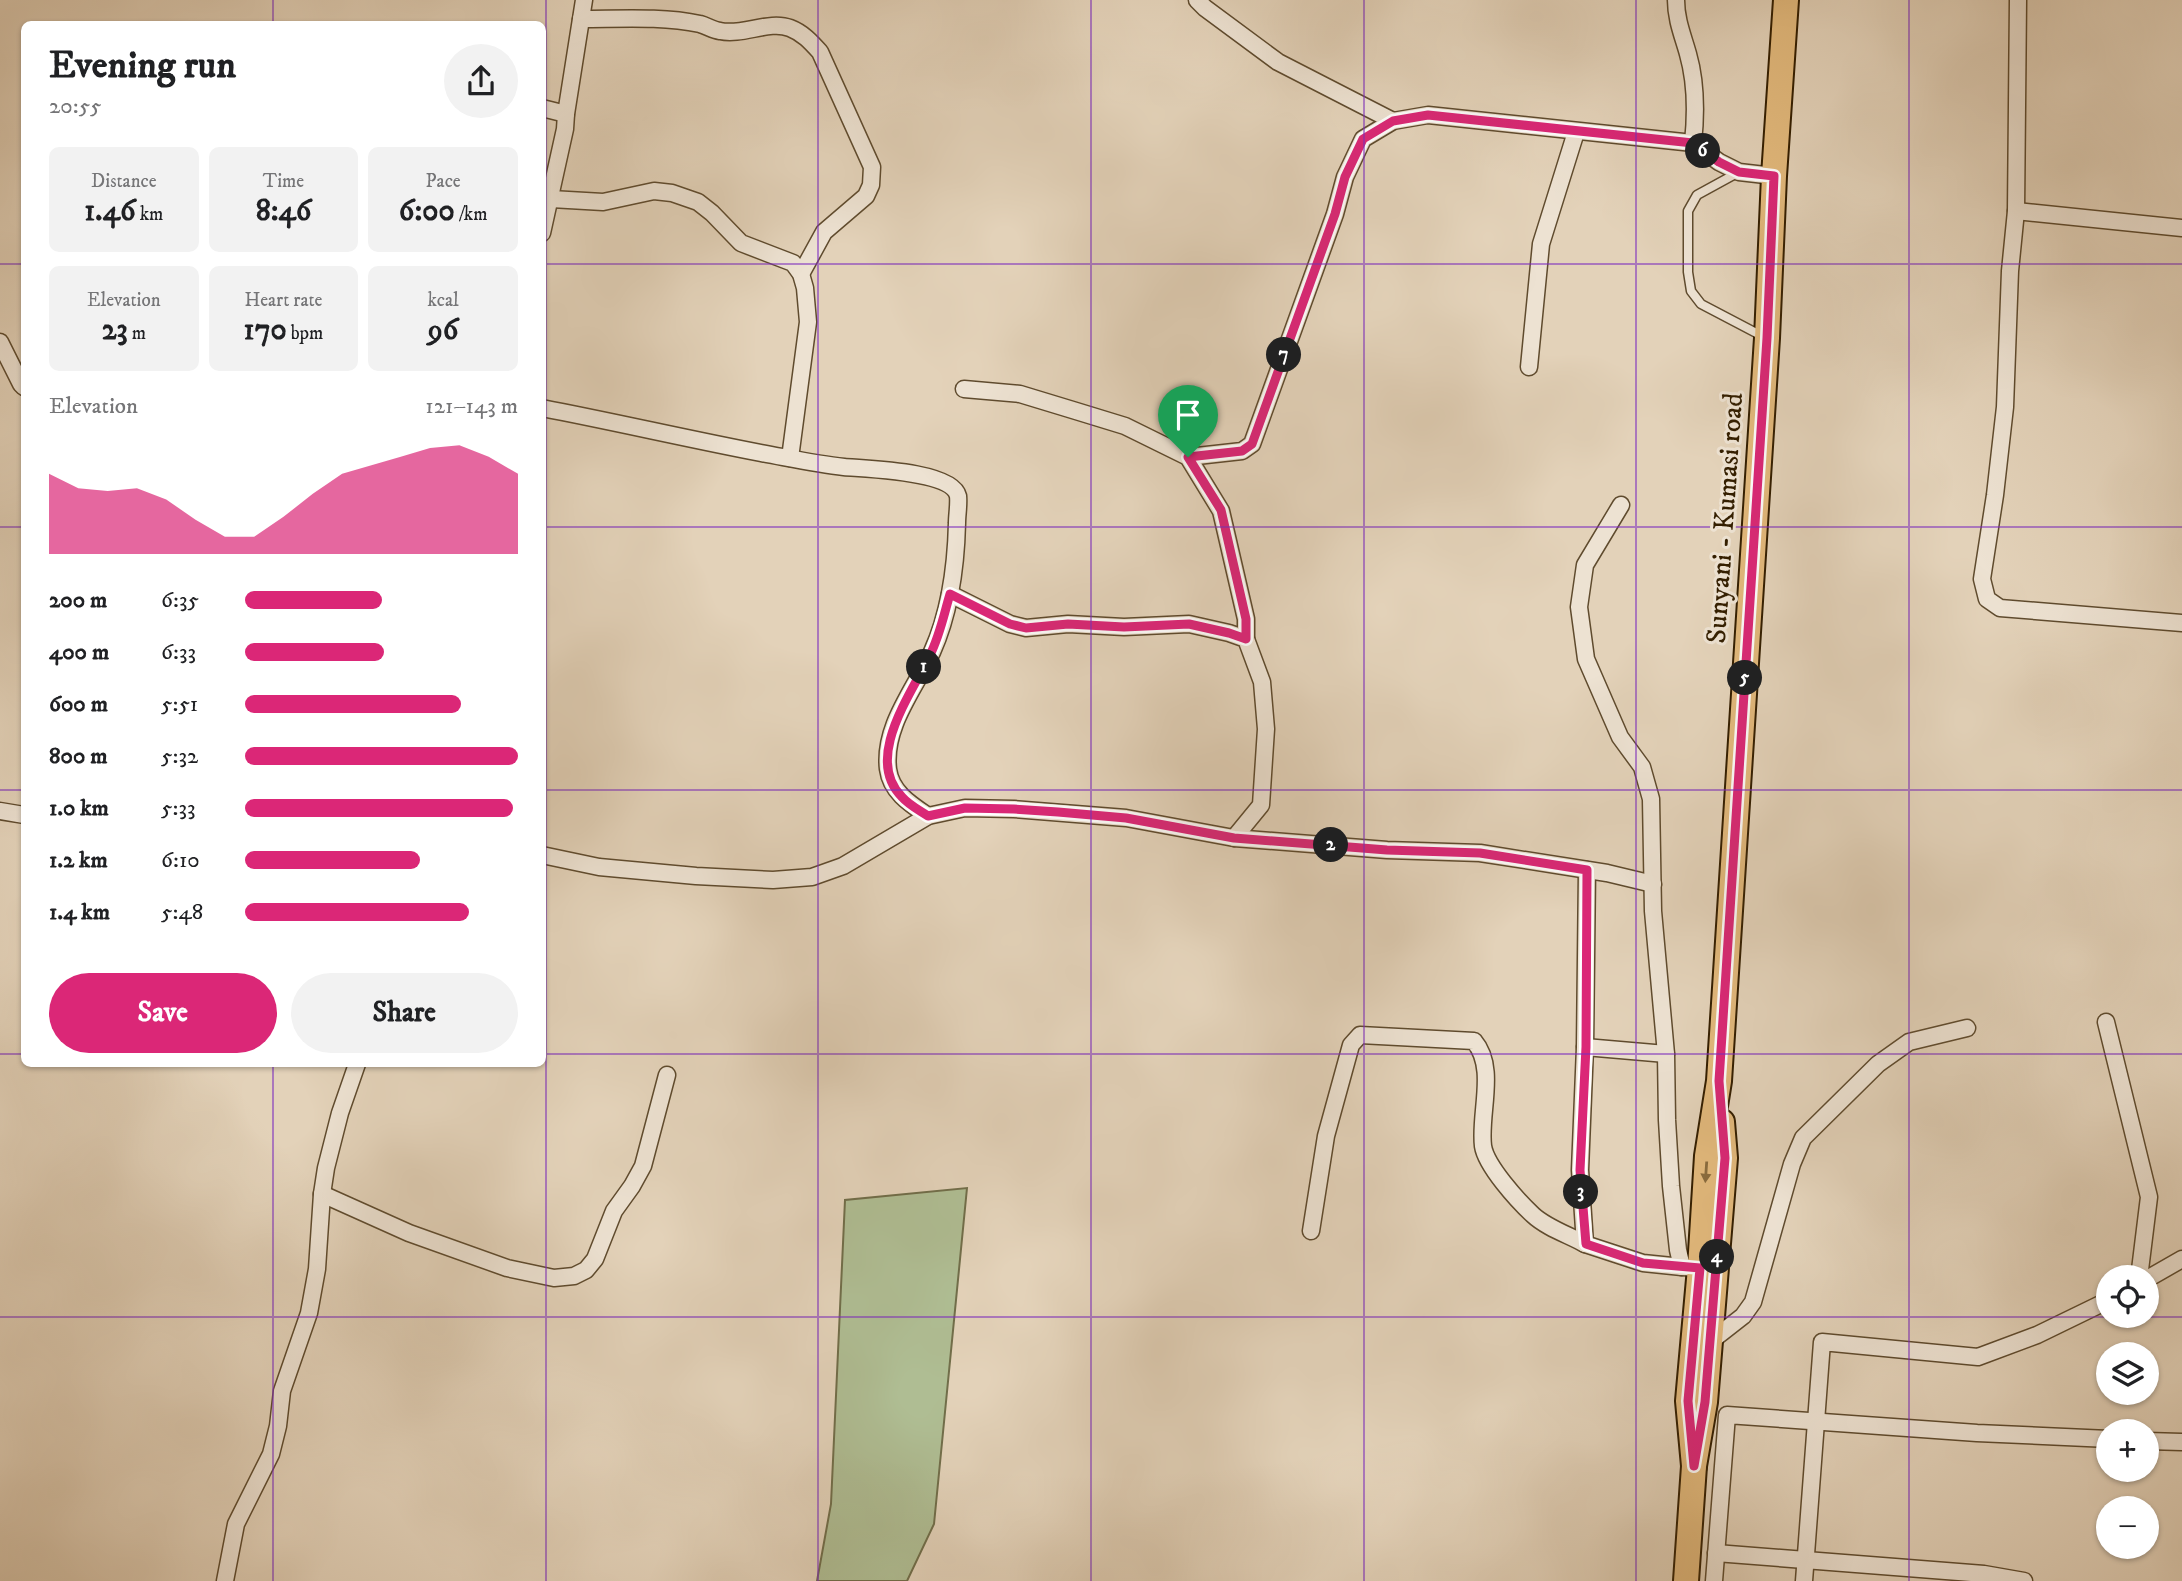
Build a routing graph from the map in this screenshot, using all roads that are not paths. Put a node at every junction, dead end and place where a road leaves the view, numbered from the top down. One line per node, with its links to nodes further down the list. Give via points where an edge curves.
1 (584, 0): 6 (street)
2 (1197, 0): 9 (street, via 1278,62)
3 (1676, 0): 11 (street, via 1689,57)
4 (1786, 0): 13 (main road, Sunyani - Kumasi road)
5 (2018, 0): 16 (street)
6 (581, 19): 8 (street); 19 (street, via 669,20 742,32 776,26 806,37 820,51 872,167 872,185 866,196 824,232)
7 (546, 109): 8 (street)
8 (566, 114): 15 (street)
9 (1393, 121): 10 (street, via 1428,115); 26 (street, via 1363,139 1345,177 1252,444 1242,451)
10 (1576, 132): 11 (street); 22 (street, via 1541,244)
11 (1693, 143): 12 (street)
12 (1739, 172): 13 (street); 20 (lane, via 1697,195 1688,211 1689,282 1701,304)
13 (1774, 176): 20 (main road, Sunyani - Kumasi road)
14 (546, 192): 15 (street)
15 (550, 204): 17 (street); 19 (street, via 603,202 653,191 672,193 698,202 741,243 793,263)
16 (2016, 211): 18 (street); 30 (street, via 2005,407 1982,579 1987,599 2000,608)
17 (546, 218)
18 (2182, 228)
19 (801, 274): 27 (street, via 808,322)
20 (1767, 338): 45 (main road, Sunyani - Kumasi road)
21 (0, 342): 23 (street)
22 (1529, 367)
23 (21, 384)
24 (964, 389): 26 (street, via 1020,394 1076,411 1125,426)
25 (546, 409): 27 (street)
26 (1188, 457): 31 (street, via 1221,510 1246,619)
27 (790, 458): 29 (street, via 915,474 953,486 958,496)
28 (1621, 505): 38 (street, via 1585,565 1578,607 1586,659 1620,737 1642,767 1651,799)
29 (950, 594): 31 (street, via 1026,628 1189,624); 34 (street, via 935,644 897,718 888,749 893,785)
30 (2182, 623)
31 (1246, 639): 35 (street, via 1262,682 1265,740 1261,806)
32 (0, 811): 33 (street)
33 (21, 814)
34 (928, 816): 35 (street, via 965,808 1025,810 1126,818); 36 (street, via 844,866 812,877 696,876 600,867)
35 (1234, 838): 37 (street, via 1480,853)
36 (546, 856)
37 (1587, 870): 38 (street); 41 (street)
38 (1653, 884): 42 (street)
39 (2106, 1022): 50 (street, via 2149,1197)
40 (1967, 1028): 54 (street, via 1909,1042 1878,1064 1803,1138 1753,1303)
41 (1586, 1047): 42 (street); 48 (street, via 1580,1170)
42 (1665, 1054): 51 (street, via 1678,1250)
43 (356, 1067): 46 (street, via 340,1113)
44 (667, 1075): 46 (street, via 643,1166 614,1211 595,1259 574,1276 554,1278 507,1268 409,1233)
45 (1719, 1081): 51 (main road, one-way to 51); 54 (main road, via 1725,1158)
46 (322, 1194): 63 (street, via 309,1313 282,1391 271,1454 236,1524)
47 (1311, 1231): 48 (street, via 1326,1136 1351,1045 1360,1035 1474,1041 1486,1065 1483,1148 1491,1168 1535,1216)
48 (1586, 1244): 51 (street, via 1643,1263)
49 (2182, 1259): 52 (street)
50 (2141, 1265)
51 (1691, 1268): 59 (main road, via 1688,1401)
52 (2159, 1272)
53 (2096, 1306): 55 (street, via 1978,1357 1822,1342)
54 (1711, 1341): 59 (main road)
55 (1817, 1422): 56 (street); 60 (street, via 1727,1415); 61 (street)
56 (2096, 1438)
57 (2159, 1442): 58 (street)
58 (2182, 1443)
59 (1694, 1466): 64 (main road)
60 (1716, 1553): 61 (street); 65 (street)
61 (1806, 1560): 62 (street); 66 (street)
62 (1983, 1577): 67 (street)
63 (225, 1581)
64 (1686, 1581)
65 (1714, 1581)
66 (1804, 1581)
67 (2024, 1581)

